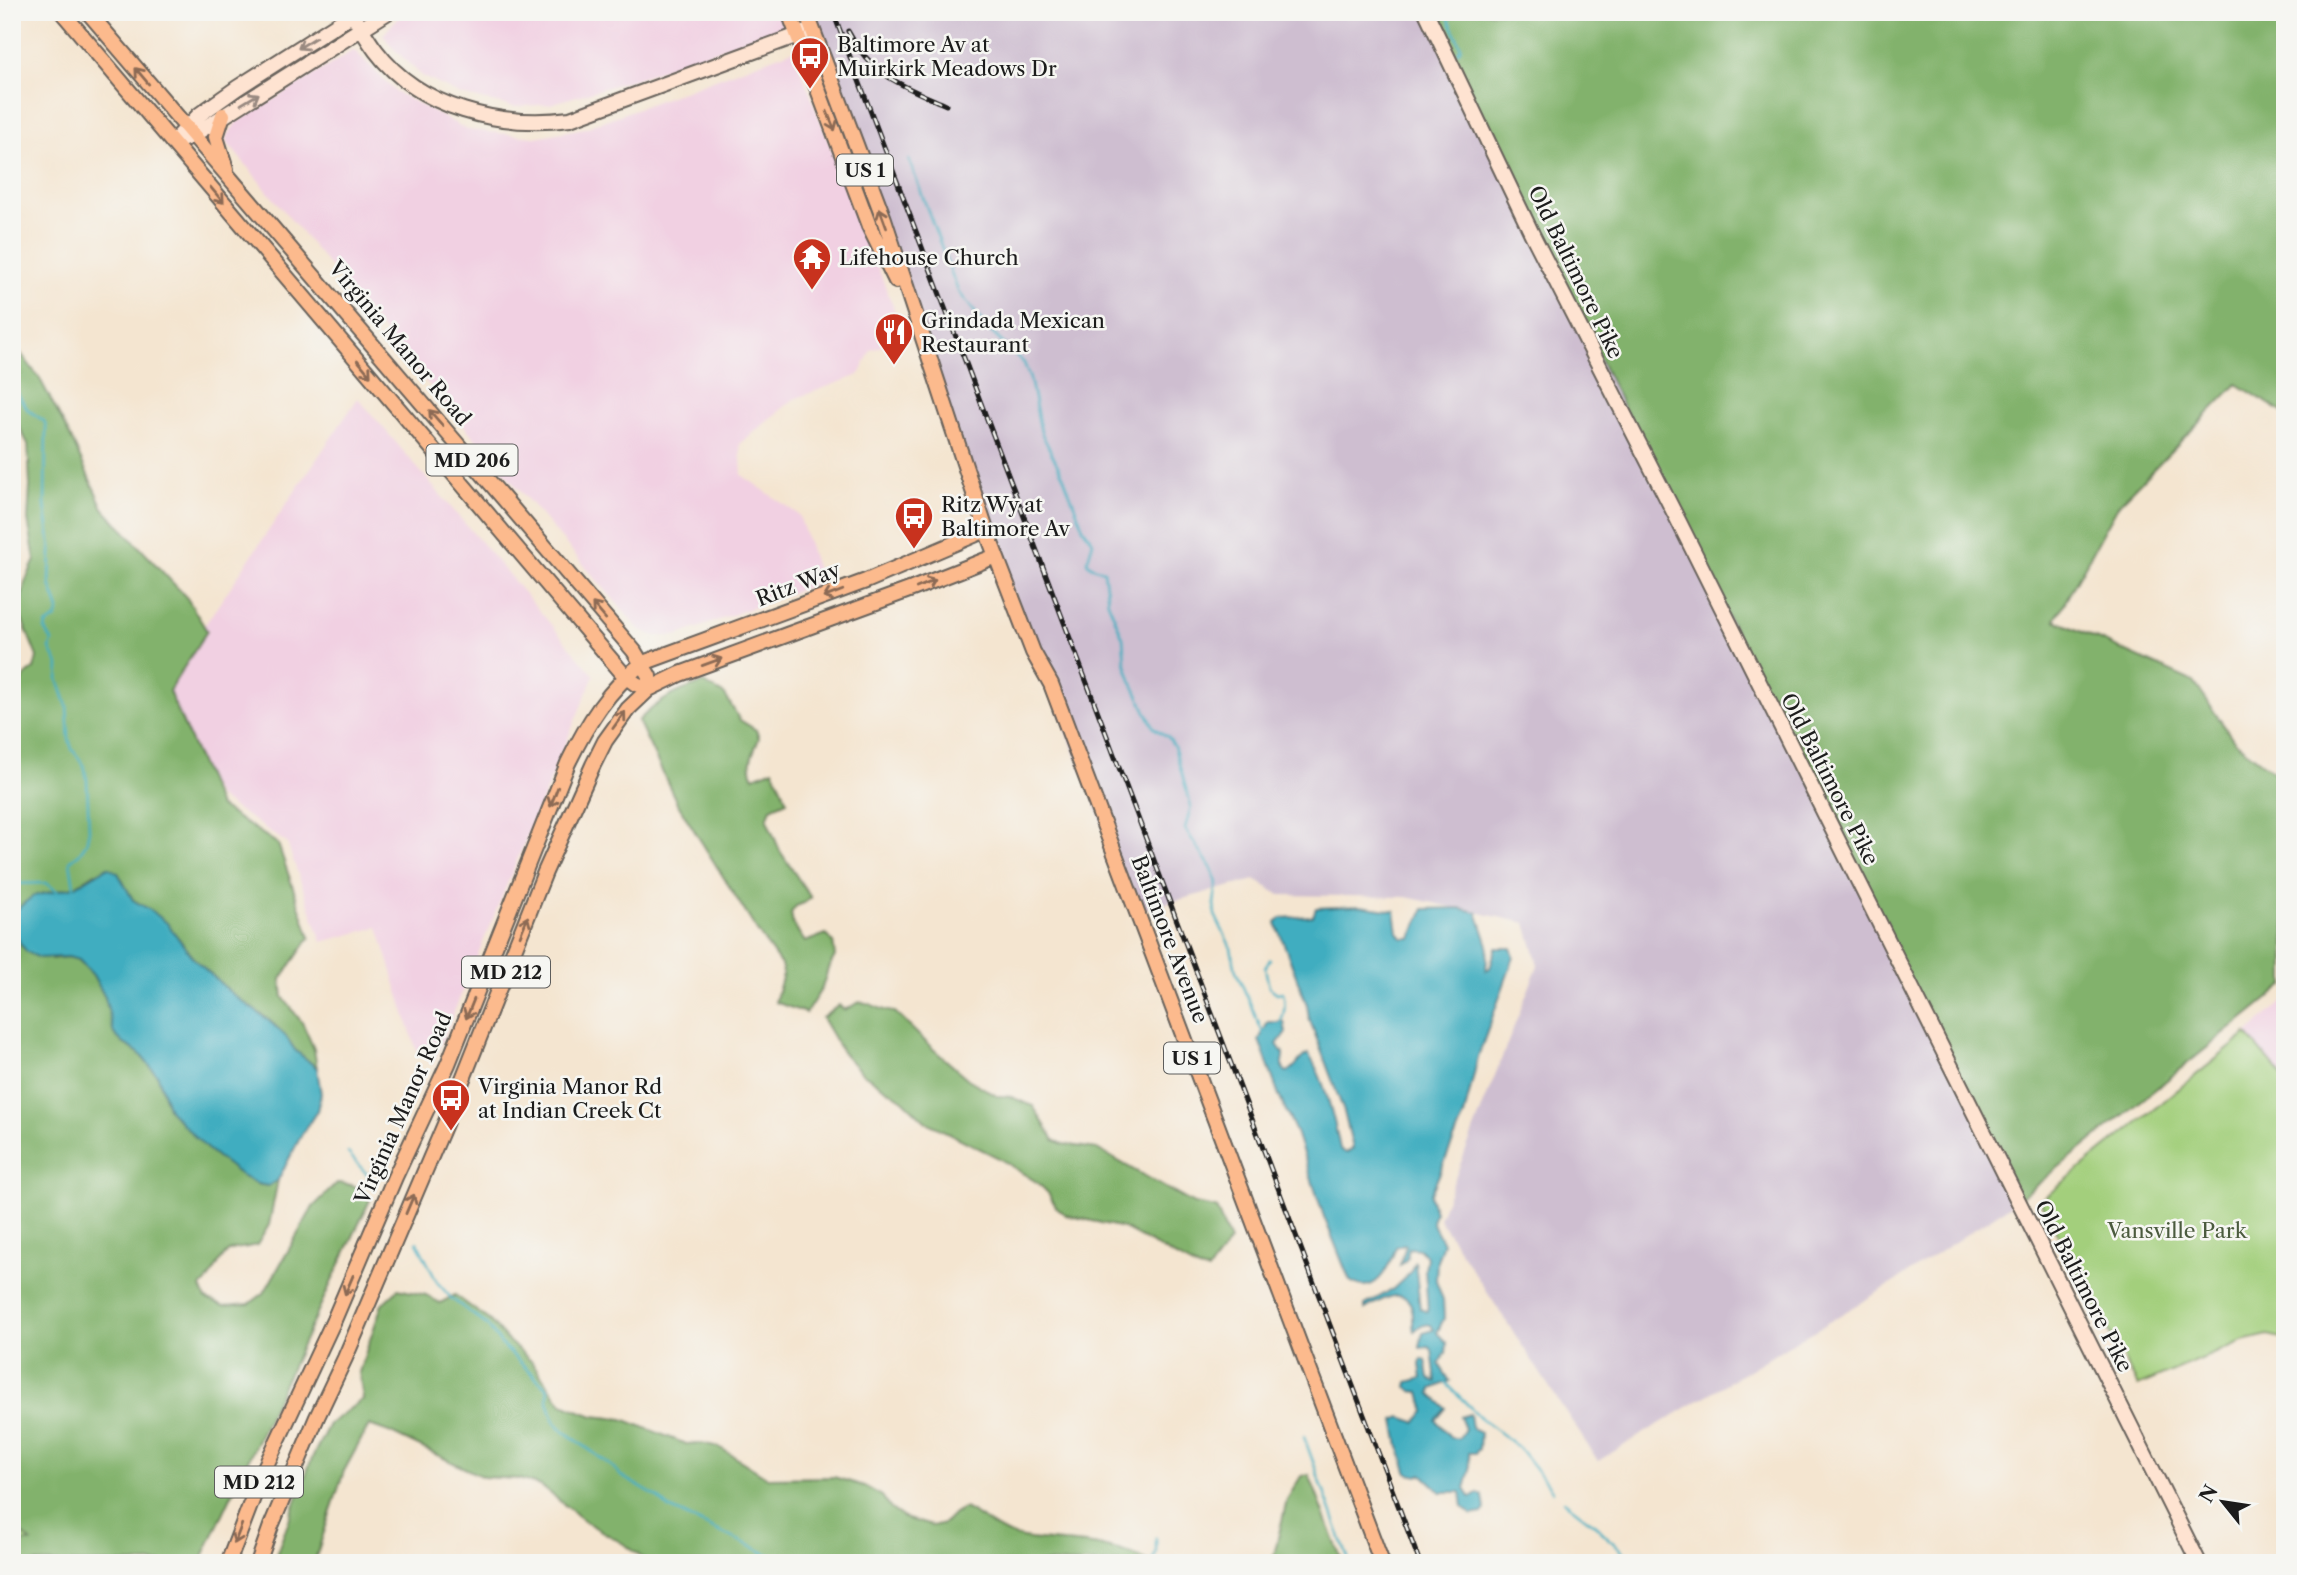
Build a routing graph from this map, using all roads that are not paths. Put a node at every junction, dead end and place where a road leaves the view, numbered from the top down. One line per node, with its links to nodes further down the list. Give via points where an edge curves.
1 (62, 12): 13 (main road, MD 206)
2 (88, 12): 12 (main road, MD 206, one-way to 2)
3 (388, 12): 8 (main road)
4 (789, 12): 10 (main road, Baltimore Avenue / US 1)
5 (806, 12): 9 (main road, Baltimore Avenue / US 1)
6 (1426, 12): 24 (main road, Old Baltimore Pike, via 1532,234)
7 (354, 13): 8 (main road); 12 (main road, one-way to 12, via 199,115)
8 (362, 29): 10 (main road, via 384,60 443,102 491,118 530,122 570,119); 11 (main road, one-way to 8)
9 (812, 30): 10 (main road); 15 (main road, Baltimore Avenue / US 1, one-way to 9, via 884,219)
10 (797, 35): 15 (main road, Baltimore Avenue / US 1, one-way to 15, via 869,226)
11 (223, 115): 12 (main road); 14 (main road, via 216,137)
12 (189, 132): 13 (main road); 14 (main road, Virginia Manor Road / MD 206)
13 (173, 143): 19 (main road, Virginia Manor Road / MD 206, one-way to 19)
14 (229, 177): 18 (main road, Virginia Manor Road / MD 206, one-way to 14)
15 (920, 330): 16 (main road, Baltimore Avenue / US 1)
16 (986, 530): 17 (main road, Baltimore Avenue / US 1); 18 (main road, Ritz Way / MD 212, one-way to 18, via 866,581)
17 (996, 556): 20 (main road, Ritz Way / MD 212, one-way to 17); 23 (main road, Baltimore Avenue / US 1, via 1033,652 1051,684)
18 (643, 663): 19 (main road, Ritz Way / MD 212); 20 (main road, Virginia Manor Road / MD 206)
19 (625, 676): 20 (main road, Virginia Manor Road / MD 206); 21 (main road, Virginia Manor Road / MD 212, one-way to 21, via 588,722 568,762 448,1065 262,1474)
20 (649, 689): 22 (main road, Virginia Manor Road / MD 212, one-way to 20, via 445,1124 545,872 616,723)
21 (228, 1563)
22 (258, 1563)
23 (1382, 1563)
24 (2199, 1563)

